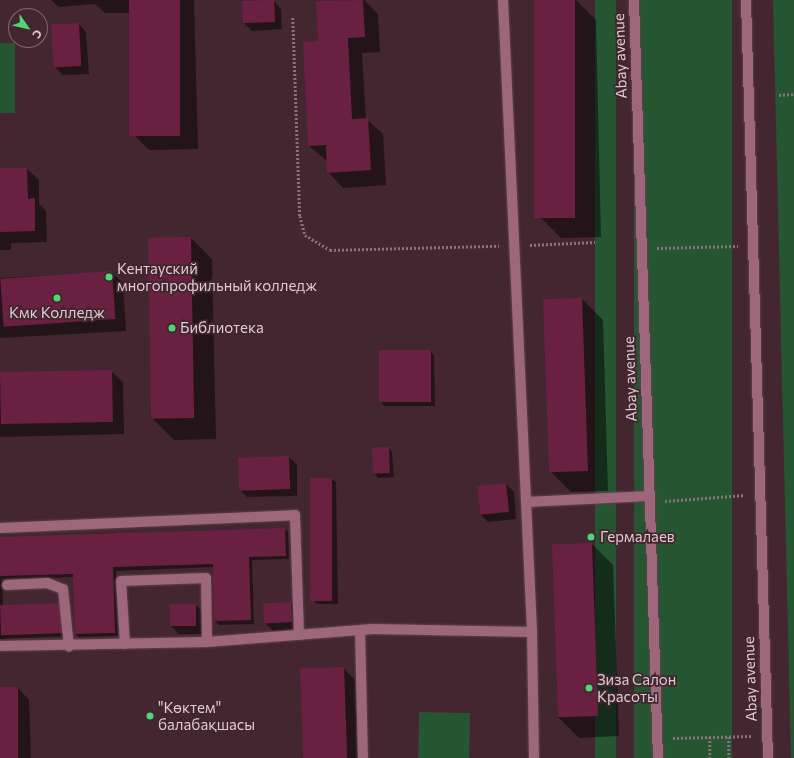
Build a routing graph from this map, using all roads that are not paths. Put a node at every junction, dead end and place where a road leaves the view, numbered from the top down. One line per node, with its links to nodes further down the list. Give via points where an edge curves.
1 (503, 0): 5 (street, via 512,246)
2 (634, 0): 4 (street, Abay avenue)
3 (746, 0): 18 (street, Abay avenue)
4 (649, 499): 5 (street); 17 (street, Abay avenue)
5 (526, 502): 9 (street)
6 (0, 528): 10 (street, via 295,515)
7 (7, 586): 14 (street, via 47,583 63,589)
8 (360, 630): 9 (street); 10 (street); 15 (street)
9 (532, 632): 16 (street)
10 (299, 635): 11 (street)
11 (207, 642): 12 (street); 12 (street, via 206,578 121,581)
12 (125, 644): 14 (street)
13 (0, 646): 14 (street)
14 (70, 647)
15 (363, 758)
16 (534, 758)
17 (658, 758)
18 (768, 758)

